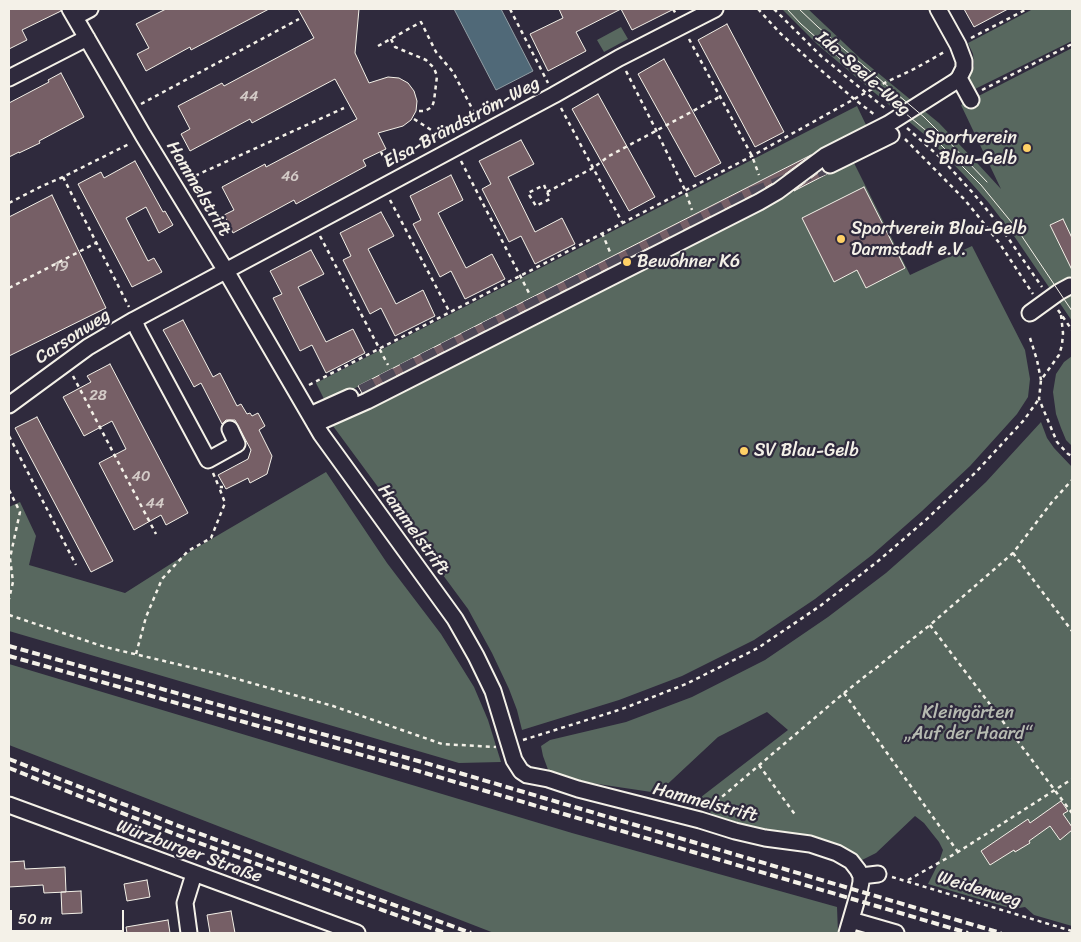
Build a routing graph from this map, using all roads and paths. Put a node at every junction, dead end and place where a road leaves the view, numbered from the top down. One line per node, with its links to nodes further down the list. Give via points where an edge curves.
1 (90, 9): 9 (street)
2 (511, 9): 21 (path)
3 (673, 9): 11 (path)
4 (715, 9): 11 (street, Elsa-Brändström-Weg)
5 (758, 9): 24 (path)
6 (774, 9): 20 (path, Ida-Seele-Weg, via 821,56)
7 (938, 9): 15 (street)
8 (1027, 9): 15 (path)
9 (72, 13): 12 (street, Hammelstrift)
10 (299, 19): 25 (path)
11 (682, 26): 17 (street, Elsa-Brändström-Weg); 22 (path)
12 (87, 38): 18 (street); 32 (street, Hammelstrift)
13 (391, 39): 16 (path); 27 (path, via 395,47 426,60 437,76 432,107); 31 (path, via 421,22 476,116)
14 (1072, 44): 23 (path)
15 (958, 45): 19 (street, via 964,62); 20 (path)
16 (378, 46)
17 (619, 58): 21 (street, Elsa-Brändström-Weg); 30 (path)
18 (9, 78)
19 (959, 78): 23 (street); 29 (street)
20 (866, 92): 24 (path); 29 (path, Ida-Seele-Weg)
21 (554, 95): 33 (street, Elsa-Brändström-Weg); 37 (path)
22 (721, 96): 30 (path); 34 (path)
23 (971, 98)
24 (854, 99): 29 (path); 34 (path)
25 (140, 105)
26 (344, 108): 40 (path)
27 (416, 111)
28 (414, 119): 31 (path)
29 (892, 126): 36 (street); 56 (path, via 978,216); 56 (path, Ida-Seele-Weg, via 928,146 997,222); 70 (street, via 825,156 759,202 367,401)
30 (656, 130): 37 (path); 42 (path)
31 (439, 135): 35 (path)
32 (143, 136): 39 (path); 51 (street, Hammelstrift)
33 (454, 148): 41 (street, Elsa-Brändström-Weg); 52 (path)
34 (752, 156): 38 (path); 42 (path)
35 (387, 163)
36 (830, 165)
37 (593, 168): 43 (path); 46 (path)
38 (759, 175)
39 (63, 177): 44 (path); 49 (path, Carsonweg)
40 (184, 181)
41 (383, 187): 47 (street, Elsa-Brändström-Weg); 57 (path)
42 (685, 190): 45 (path); 46 (path)
43 (547, 192): 43 (path, via 550,199 536,206 528,193 544,185)
44 (9, 203)
45 (692, 210)
46 (622, 222): 48 (path)
47 (313, 224): 51 (street, Elsa-Brändström-Weg); 62 (path)
48 (602, 233): 50 (path); 52 (path)
49 (96, 243): 54 (path); 59 (path, Carsonweg)
50 (610, 252)
51 (226, 271): 59 (street, Carsonweg); 70 (street, Hammelstrift)
52 (520, 275): 55 (path); 57 (path)
53 (1070, 286): 56 (street)
54 (9, 288)
55 (530, 293)
56 (1040, 306): 58 (path); 58 (path, Ida-Seele-Weg)
57 (449, 311): 62 (path)
58 (1061, 314): 60 (path, Ida-Seele-Weg); 65 (path, via 1063,333 1059,355)
59 (134, 320): 63 (street, Carsonweg); 71 (street, via 208,460 237,444)
60 (1072, 330)
61 (1030, 338): 65 (path)
62 (380, 348): 64 (path); 66 (path)
63 (66, 363): 69 (street, Carsonweg); 77 (path)
64 (388, 365)
65 (1041, 380): 68 (path)
66 (307, 385)
67 (362, 392): 70 (street)
68 (1039, 399): 73 (path, via 1057,442); 86 (path, via 976,472 878,562 758,648 686,684 622,709)
69 (9, 405)
70 (313, 419): 86 (street, Hammelstrift, via 320,434 455,619 493,691)
71 (230, 429)
72 (9, 436): 79 (path)
73 (1072, 456)
74 (1072, 480): 78 (path)
75 (219, 487): 84 (path, via 226,503 211,538 188,552 162,579 146,617)
76 (9, 490): 80 (path, via 20,512 10,558 13,582)
77 (156, 534)
78 (1013, 553): 82 (path); 83 (path)
79 (76, 564)
80 (9, 599)
81 (9, 615): 84 (path)
82 (930, 625): 85 (path); 89 (path)
83 (1072, 631)
84 (136, 654): 86 (path, via 333,706 442,744 496,747)
85 (844, 693): 87 (path); 94 (path)
86 (509, 744): 93 (street, Hammelstrift, via 517,766 527,775)
87 (759, 765): 92 (path); 93 (path, via 707,810)
88 (1072, 778): 89 (path)
89 (1055, 790): 91 (path); 94 (path)
90 (9, 805): 95 (street, Würzburger Straße)
91 (1072, 813)
92 (796, 816)
93 (700, 820): 97 (street, Hammelstrift, via 837,853 851,861)
94 (958, 852): 98 (path)
95 (194, 874): 101 (street, via 185,903); 102 (street, Würzburger Straße)
96 (878, 874): 97 (street); 98 (path, Weidenweg)
97 (861, 876): 99 (street)
98 (907, 881): 100 (path, Weidenweg)
99 (849, 926): 103 (street)
100 (1072, 931)
101 (189, 933)
102 (357, 933)
103 (896, 933)

